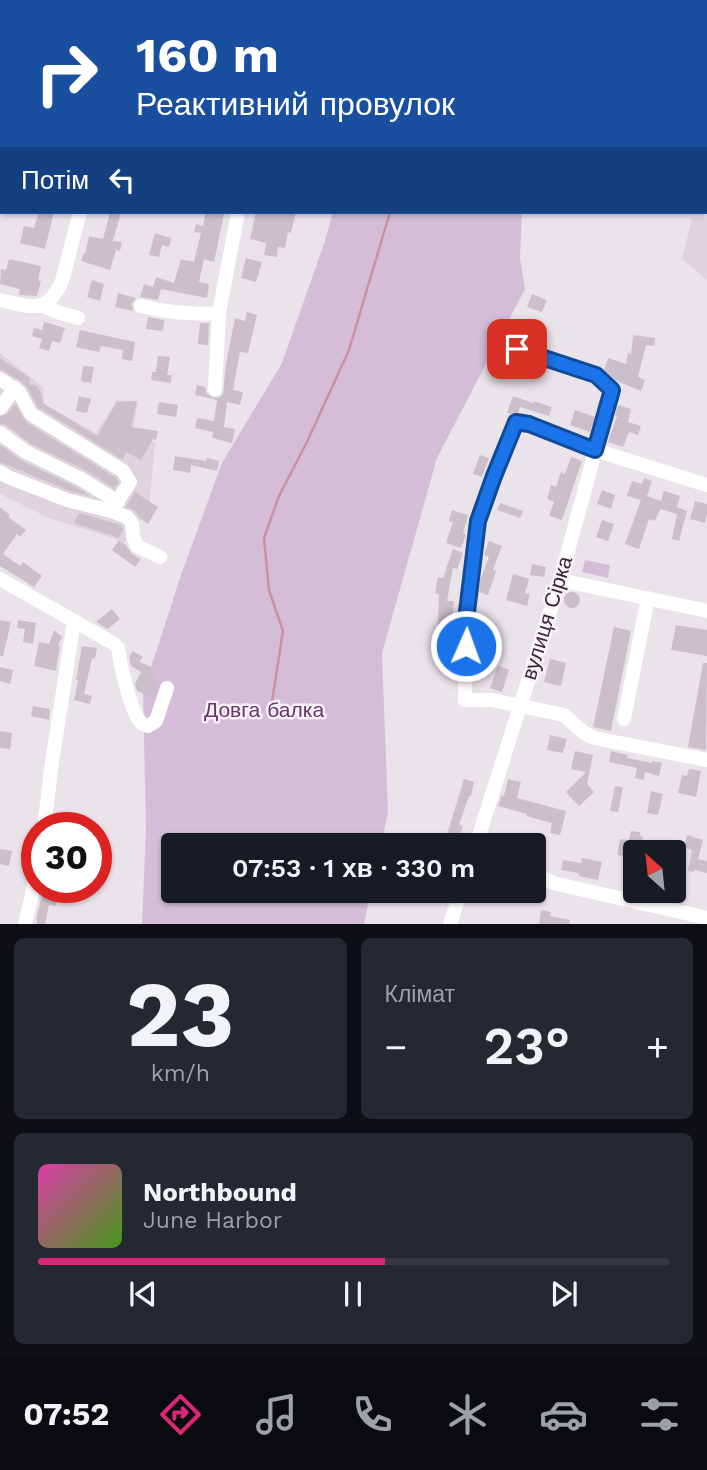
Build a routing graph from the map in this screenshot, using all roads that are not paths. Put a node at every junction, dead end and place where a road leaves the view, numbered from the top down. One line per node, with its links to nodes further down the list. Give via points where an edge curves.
1 (79, 214): 4 (street, via 62,281)
2 (238, 214): 6 (street)
3 (0, 300): 4 (street, via 30,307)
4 (46, 302): 7 (street, via 57,312)
5 (141, 306): 6 (street)
6 (219, 313): 11 (street)
7 (78, 318)
8 (517, 349): 14 (street, вулиця Сірка, via 596,375 612,390)
9 (0, 379): 10 (street)
10 (15, 388): 12 (street); 17 (street, via 31,414 123,471 130,482)
11 (215, 389)
12 (0, 408)
13 (0, 433): 17 (street, via 26,452 81,479)
14 (595, 450): 16 (street); 20 (street, вулиця Сірка); 25 (street, via 516,422 478,521 466,620 466,700)
15 (0, 472): 17 (street, via 67,500)
16 (707, 485)
17 (115, 506): 18 (street, via 132,523 136,546)
18 (160, 557)
19 (0, 579): 23 (street)
20 (560, 580): 21 (street); 25 (street, вулиця Сірка)
21 (648, 598): 22 (street); 26 (street)
22 (707, 611)
23 (74, 621): 24 (street, via 118,648 120,667 141,723 148,726 156,721); 28 (street)
24 (167, 688)
25 (520, 707): 27 (street, via 564,715 594,738); 29 (street, вулиця Сірка)
26 (624, 719)
27 (707, 760)
28 (46, 812)
29 (480, 833)
30 (546, 880): 33 (street)
31 (30, 903): 34 (street)
32 (457, 903): 35 (street)
33 (707, 918)
34 (25, 924)
35 (450, 924)

